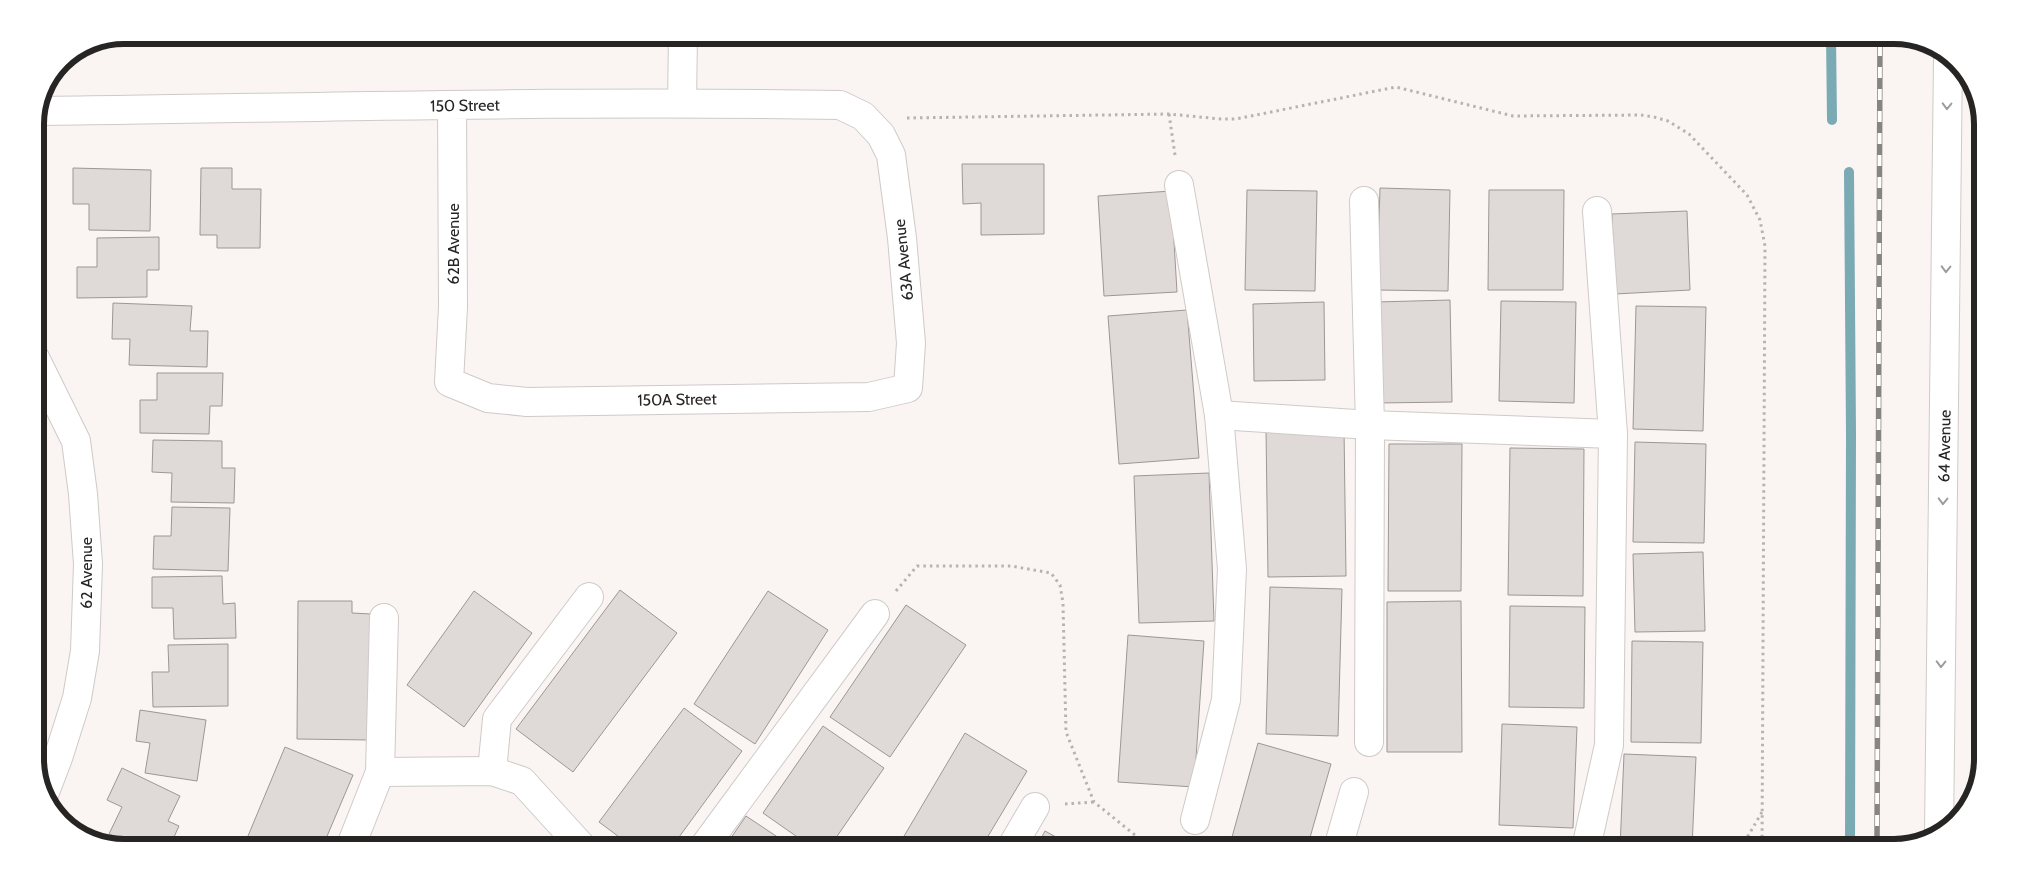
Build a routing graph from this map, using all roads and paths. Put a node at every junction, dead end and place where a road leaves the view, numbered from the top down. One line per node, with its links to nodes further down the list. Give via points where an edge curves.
1 (683, 44): 3 (street)
2 (1948, 65): 29 (street, 64 Avenue, one-way to 29)
3 (682, 103): 4 (street, 150 Street); 8 (street, 150 Street, via 840,105 863,116)
4 (452, 106): 5 (street, 150 Street); 13 (street, 62B Avenue, via 454,308)
5 (45, 111)
6 (1169, 114): 7 (path); 9 (path); 27 (path, via 1236,119 1396,87 1513,116 1641,115 1668,121 1689,134 1747,196 1760,220 1765,246)
7 (904, 118)
8 (881, 135): 14 (street, 63A Avenue, via 890,155 902,238 911,343)
9 (1179, 185): 15 (street)
10 (1364, 201): 16 (street)
11 (1598, 211): 17 (street)
12 (44, 376): 24 (street, 62 Avenue, via 76,441 88,564 85,651 77,698)
13 (449, 382): 14 (street, 150A Street, via 488,398 527,402 869,397)
14 (908, 388)
15 (1219, 415): 16 (street); 28 (street, via 1232,569 1226,700)
16 (1370, 425): 17 (street); 21 (street)
17 (1613, 434): 36 (street, via 1609,745)
18 (589, 597): 23 (street, via 497,719)
19 (875, 614): 32 (street); 34 (path, via 917,566 1010,566 1051,572 1060,585 1064,603 1066,732 1094,802)
20 (384, 618): 22 (street)
21 (1369, 742)
22 (380, 772): 23 (street); 30 (street)
23 (492, 772): 31 (street, via 522,781)
24 (48, 785)
25 (1354, 792): 35 (street)
26 (1035, 807): 33 (street)
27 (1762, 811): 37 (path); 38 (path)
28 (1195, 820)
29 (1939, 826)
30 (354, 839)
31 (575, 839)
32 (710, 839)
33 (1016, 839)
34 (1140, 839)
35 (1341, 839)
36 (1588, 839)
37 (1746, 839)
38 (1762, 839)

